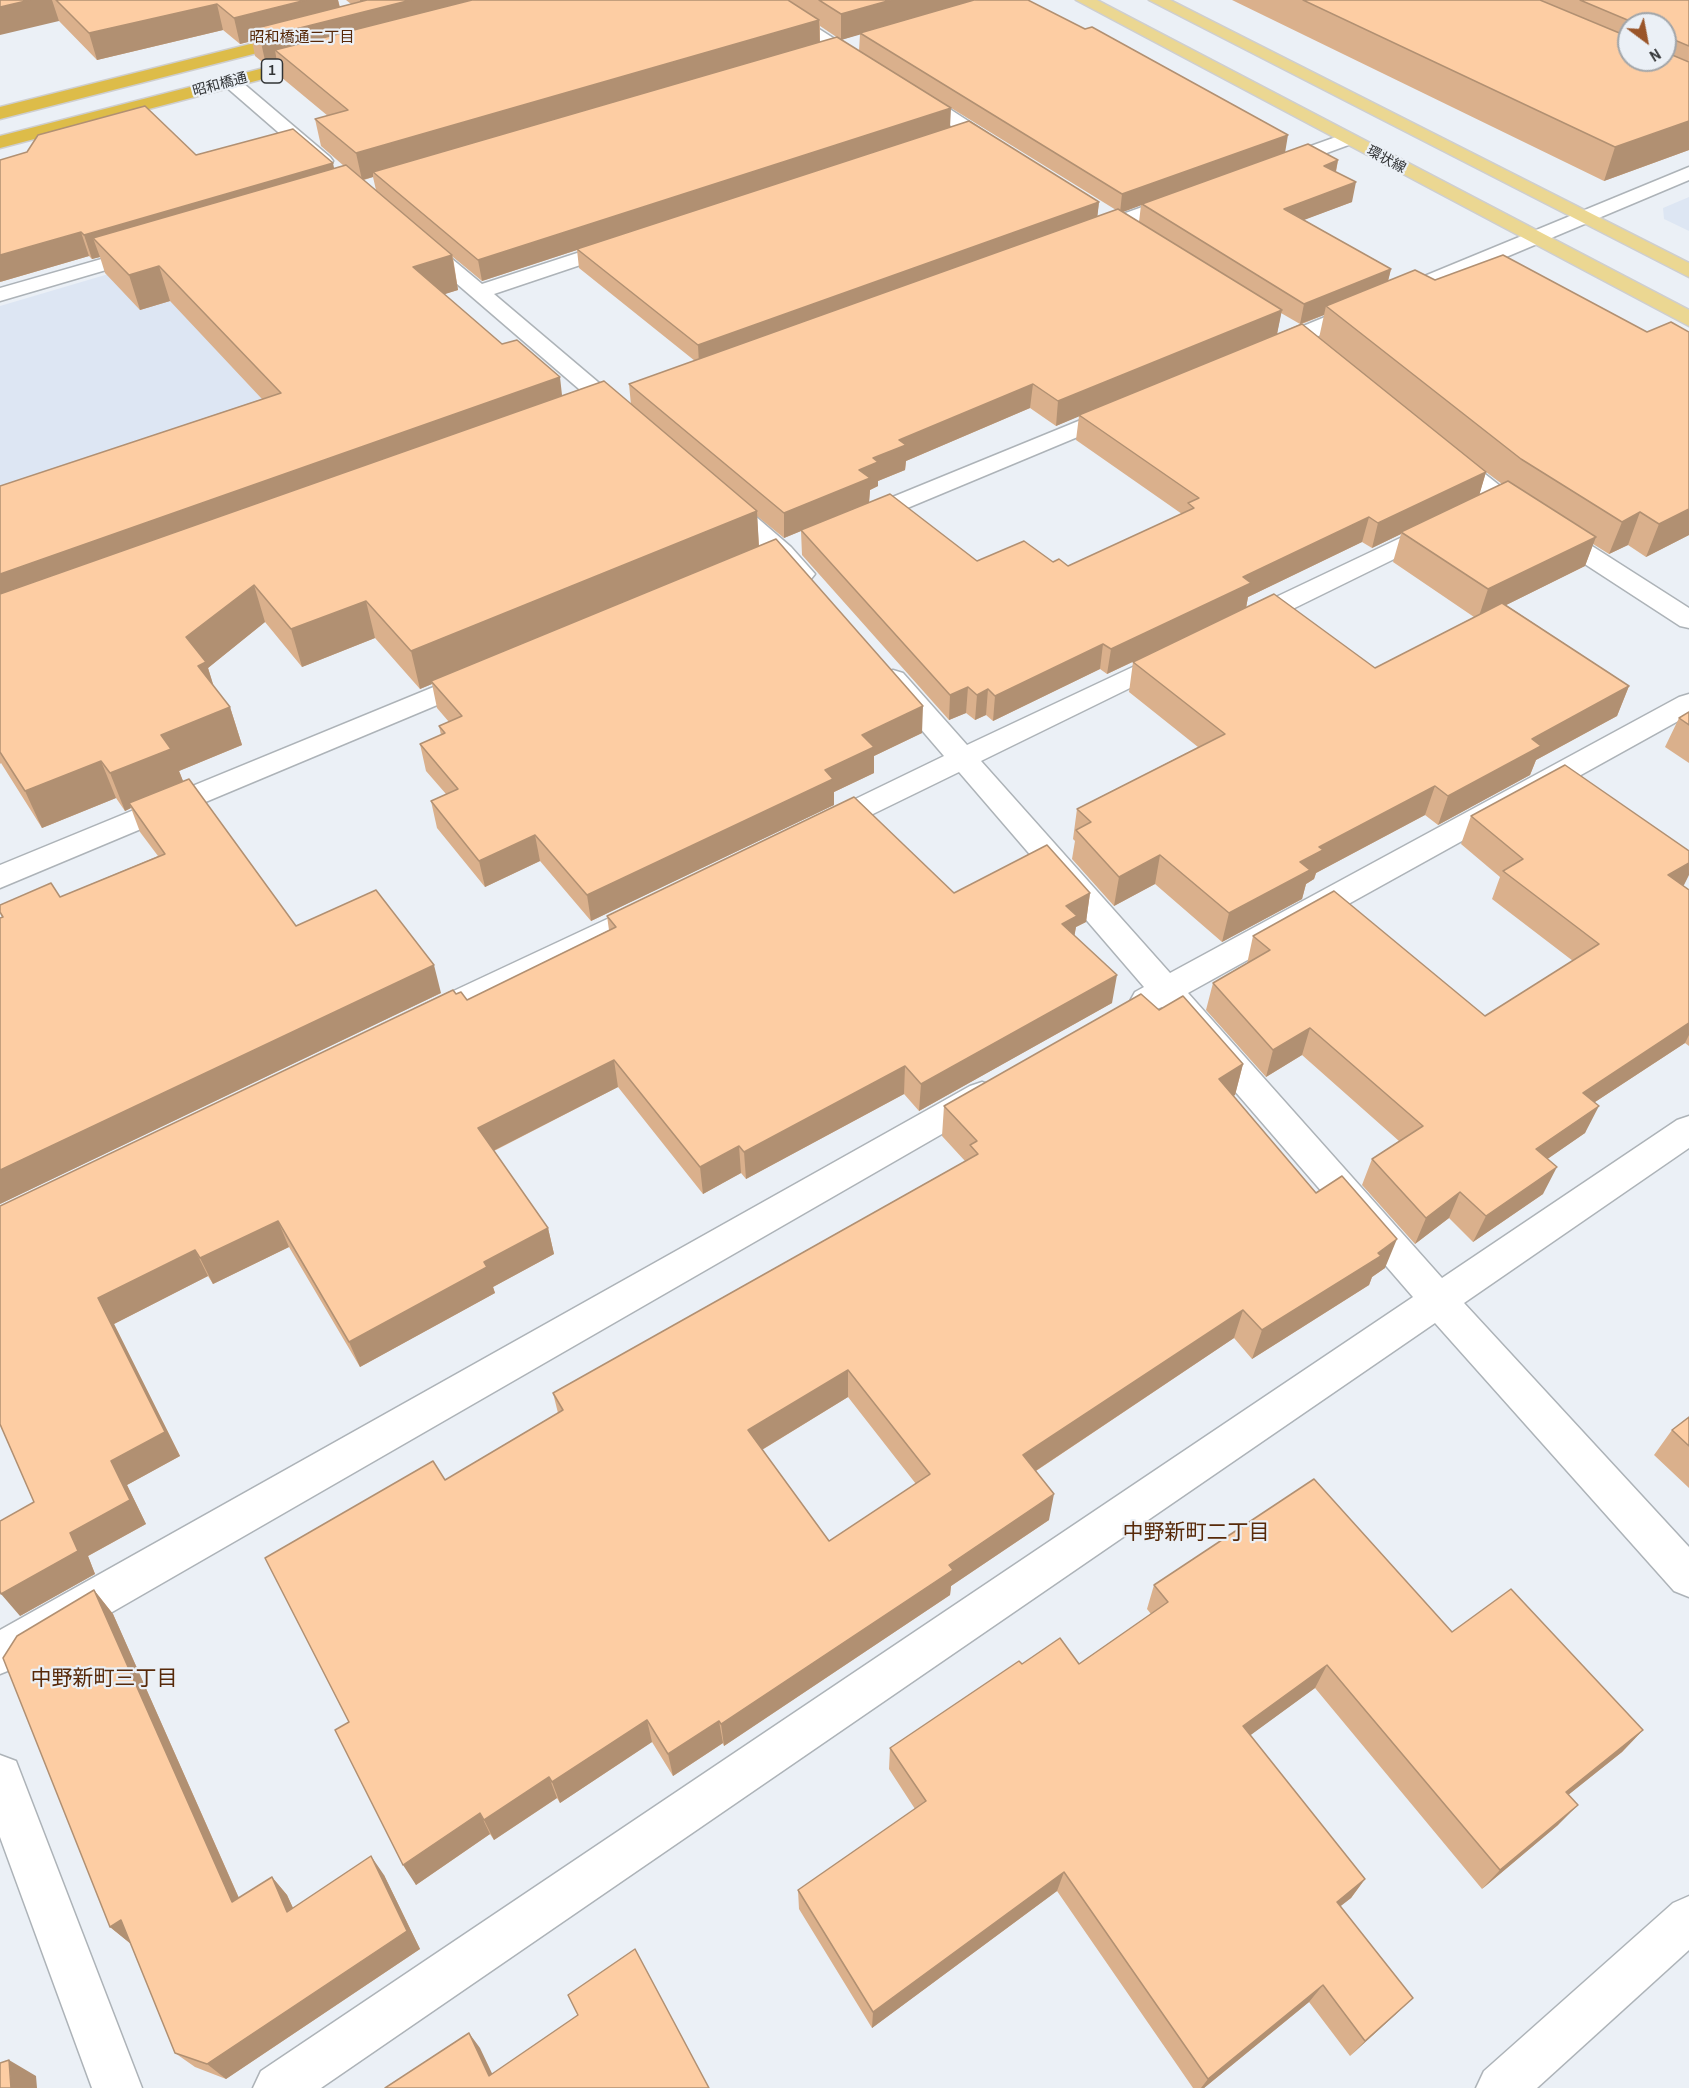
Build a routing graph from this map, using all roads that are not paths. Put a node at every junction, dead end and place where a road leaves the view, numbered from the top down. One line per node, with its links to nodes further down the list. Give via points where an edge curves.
1 (762, 0): 6 (street)
2 (1084, 0): 13 (main road, 環状線)
3 (1157, 0): 21 (main road)
4 (315, 33): 10 (highway, 昭和橋通 / 1)
5 (861, 42): 6 (street)
6 (839, 48): 8 (street); 11 (street)
7 (335, 54): 9 (highway, 昭和橋通 / 1)
8 (816, 55)
9 (231, 82): 14 (highway, 昭和橋通 / 1); 18 (street)
10 (0, 113)
11 (971, 130): 12 (street); 15 (street)
12 (948, 137)
13 (1347, 139): 16 (street); 26 (main road, 環状線)
14 (0, 142)
15 (1020, 160)
16 (1260, 171)
17 (1689, 173): 21 (street)
18 (339, 175)
19 (1206, 190): 22 (street)
20 (1098, 210): 22 (street)
21 (1582, 217): 26 (street); 29 (main road)
22 (1118, 222): 24 (street); 25 (street)
23 (401, 226): 30 (street)
24 (1138, 235)
25 (1073, 238)
26 (1534, 238): 32 (main road, 環状線); 33 (street)
27 (635, 240): 30 (street)
28 (168, 246): 31 (street)
29 (1689, 271)
30 (479, 292): 35 (street)
31 (0, 295)
32 (1689, 320)
33 (1245, 358)
34 (1146, 400): 39 (street)
35 (648, 436)
36 (1436, 447): 38 (street)
37 (702, 482): 40 (street, via 782,552)
38 (1500, 498): 41 (street); 45 (street)
39 (837, 529)
40 (821, 597)
41 (1689, 620)
42 (876, 660): 45 (street)
43 (496, 671): 47 (street)
44 (1689, 703): 49 (street)
45 (963, 759): 46 (street); 49 (street)
46 (802, 836)
47 (0, 877)
48 (674, 898): 51 (street)
49 (1166, 990): 50 (street); 54 (street)
50 (1114, 1020)
51 (406, 1027)
52 (1010, 1079): 56 (street)
53 (1689, 1130): 54 (street)
54 (1437, 1299): 55 (street); 60 (street)
55 (1689, 1577)
56 (0, 1653)
57 (0, 1777): 59 (street)
58 (1689, 1919): 61 (street)
59 (117, 2088)
60 (279, 2088)
61 (1501, 2088)

